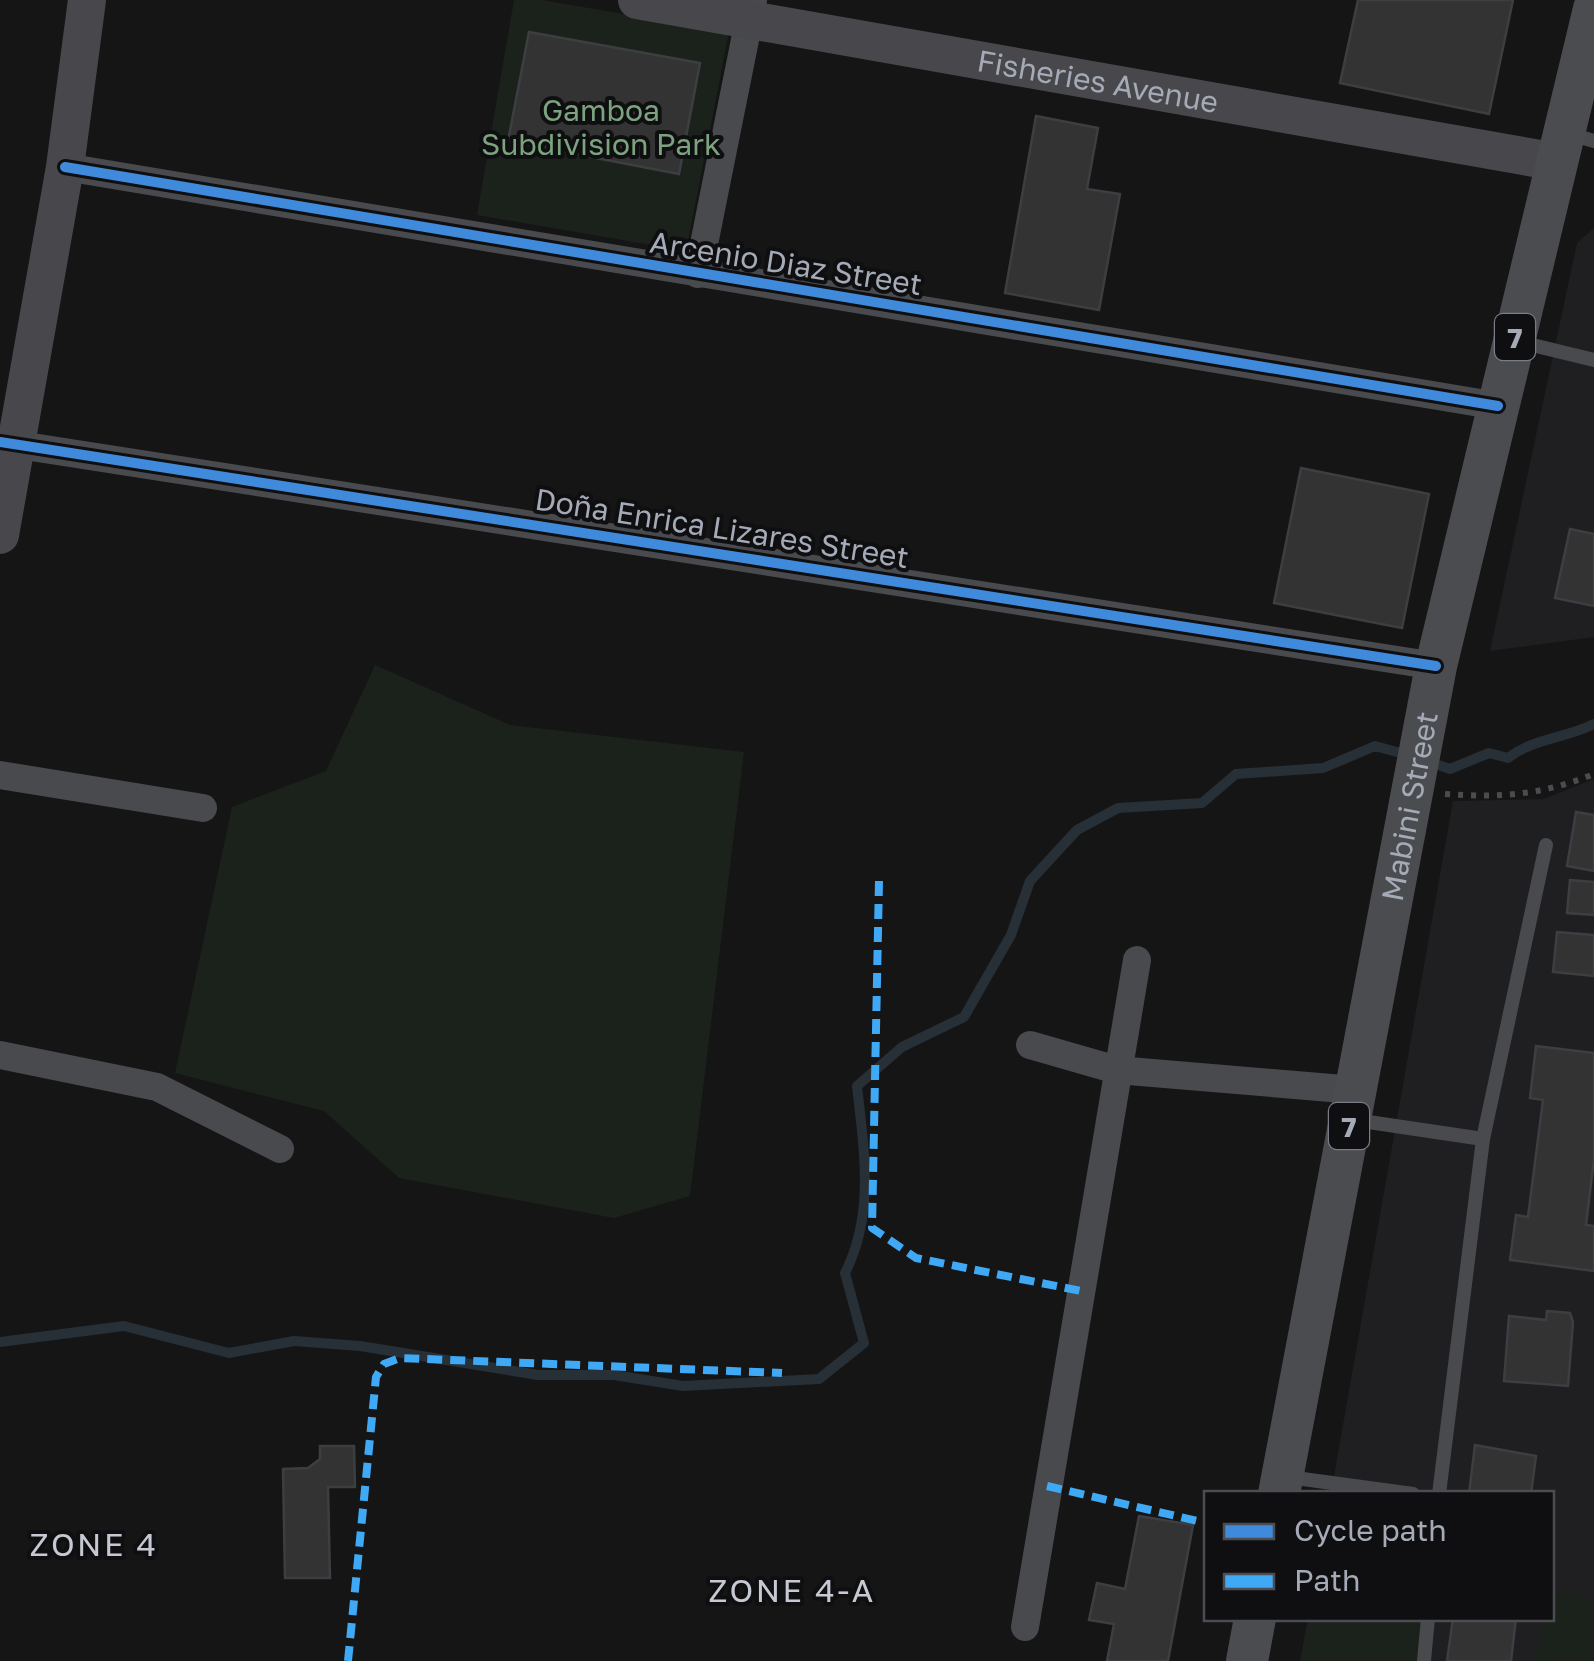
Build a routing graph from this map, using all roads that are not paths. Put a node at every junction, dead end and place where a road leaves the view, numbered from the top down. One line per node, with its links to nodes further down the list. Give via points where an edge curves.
1 (87, 0): 6 (street)
2 (637, 0): 4 (street, Fisheries Avenue)
3 (1594, 9): 5 (main road, Mabini Street / 7)
4 (751, 10): 5 (street, Fisheries Avenue); 7 (street)
5 (1572, 145): 8 (main road, Mabini Street / 7)
6 (65, 167): 7 (street, Arcenio Diaz Street); 11 (street)
7 (698, 274): 10 (street, Arcenio Diaz Street)
8 (1514, 340): 9 (lane); 10 (main road, Mabini Street / 7)
9 (1594, 360)
10 (1498, 406): 13 (main road, Mabini Street / 7)
11 (8, 443): 12 (street); 13 (street, Doña Enrica Lizares Street)
12 (0, 535)
13 (1436, 666): 21 (main road, Mabini Street / 7)
14 (0, 775): 15 (street)
15 (202, 808)
16 (1546, 845): 22 (lane)
17 (1137, 960): 20 (street)
18 (1030, 1045): 20 (street)
19 (0, 1055): 23 (street, via 157,1086)
20 (1117, 1070): 21 (street); 29 (street)
21 (1352, 1105): 22 (lane); 24 (main road, Mabini Street / 7)
22 (1483, 1139): 26 (lane)
23 (280, 1149)
24 (1280, 1485): 25 (lane)
25 (1368, 1491)
26 (1439, 1491)
27 (1254, 1621): 30 (main road)
28 (1428, 1621): 31 (lane)
29 (1025, 1627)
30 (1247, 1661)
31 (1424, 1661)

